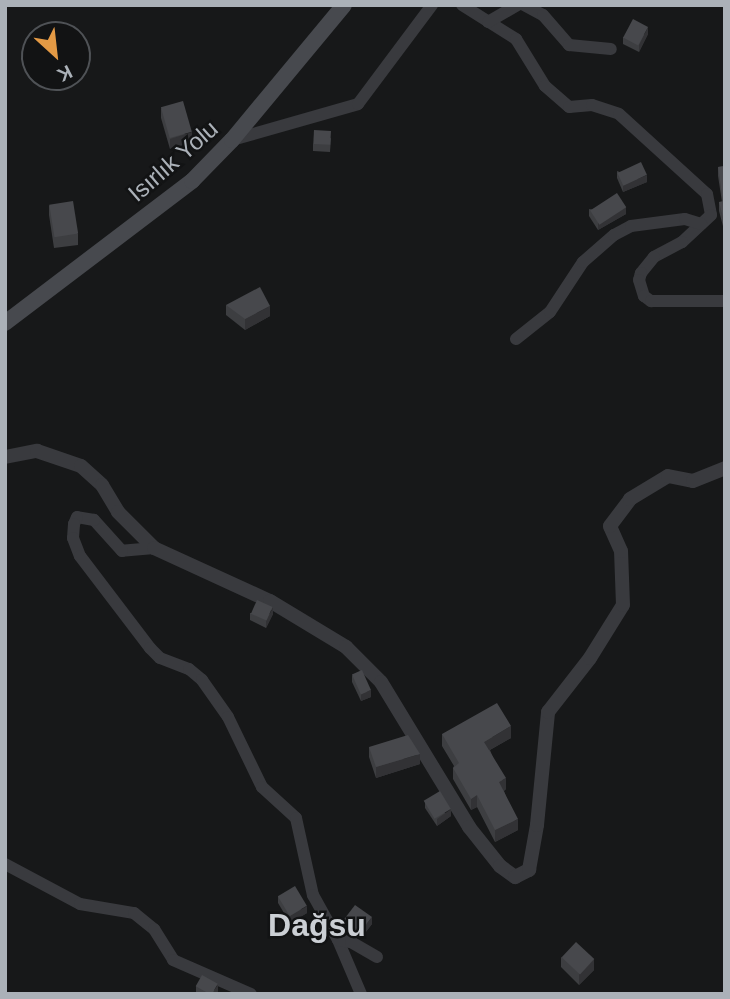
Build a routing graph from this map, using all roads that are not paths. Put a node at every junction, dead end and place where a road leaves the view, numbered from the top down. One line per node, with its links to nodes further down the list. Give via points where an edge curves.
1 (344, 5): 8 (main road, Isırlık Yolu)
2 (432, 5): 8 (street, via 358,104)
3 (462, 5): 6 (street)
4 (524, 5): 7 (street, via 543,15 569,45)
5 (510, 7): 6 (street)
6 (488, 22): 9 (street, via 516,39 545,86 569,107 592,105 619,114 686,172 710,205 710,215)
7 (611, 49)
8 (232, 140): 11 (main road, Isırlık Yolu, via 192,181)
9 (701, 224): 10 (street, via 682,242 654,257 641,272 644,296 664,303); 12 (street, via 685,219 631,226 614,235 583,262 550,312)
10 (725, 301)
11 (5, 323)
12 (516, 339)
13 (5, 457): 15 (street, via 37,451 81,466)
14 (725, 468): 15 (street, via 693,481 668,476 630,499 611,526 621,551 623,605 548,712 529,870 515,877 500,866 469,827 381,682 346,647 270,600)
15 (154, 548): 17 (street, via 122,551 94,520 77,517 74,524 73,538 80,556 150,648 202,680 228,717 262,787 296,818 313,895)
16 (5, 864): 19 (street, via 80,904 134,913 154,929 173,960)
17 (338, 940): 18 (street); 21 (street)
18 (377, 957)
19 (232, 990): 20 (street)
20 (251, 994)
21 (361, 994)

